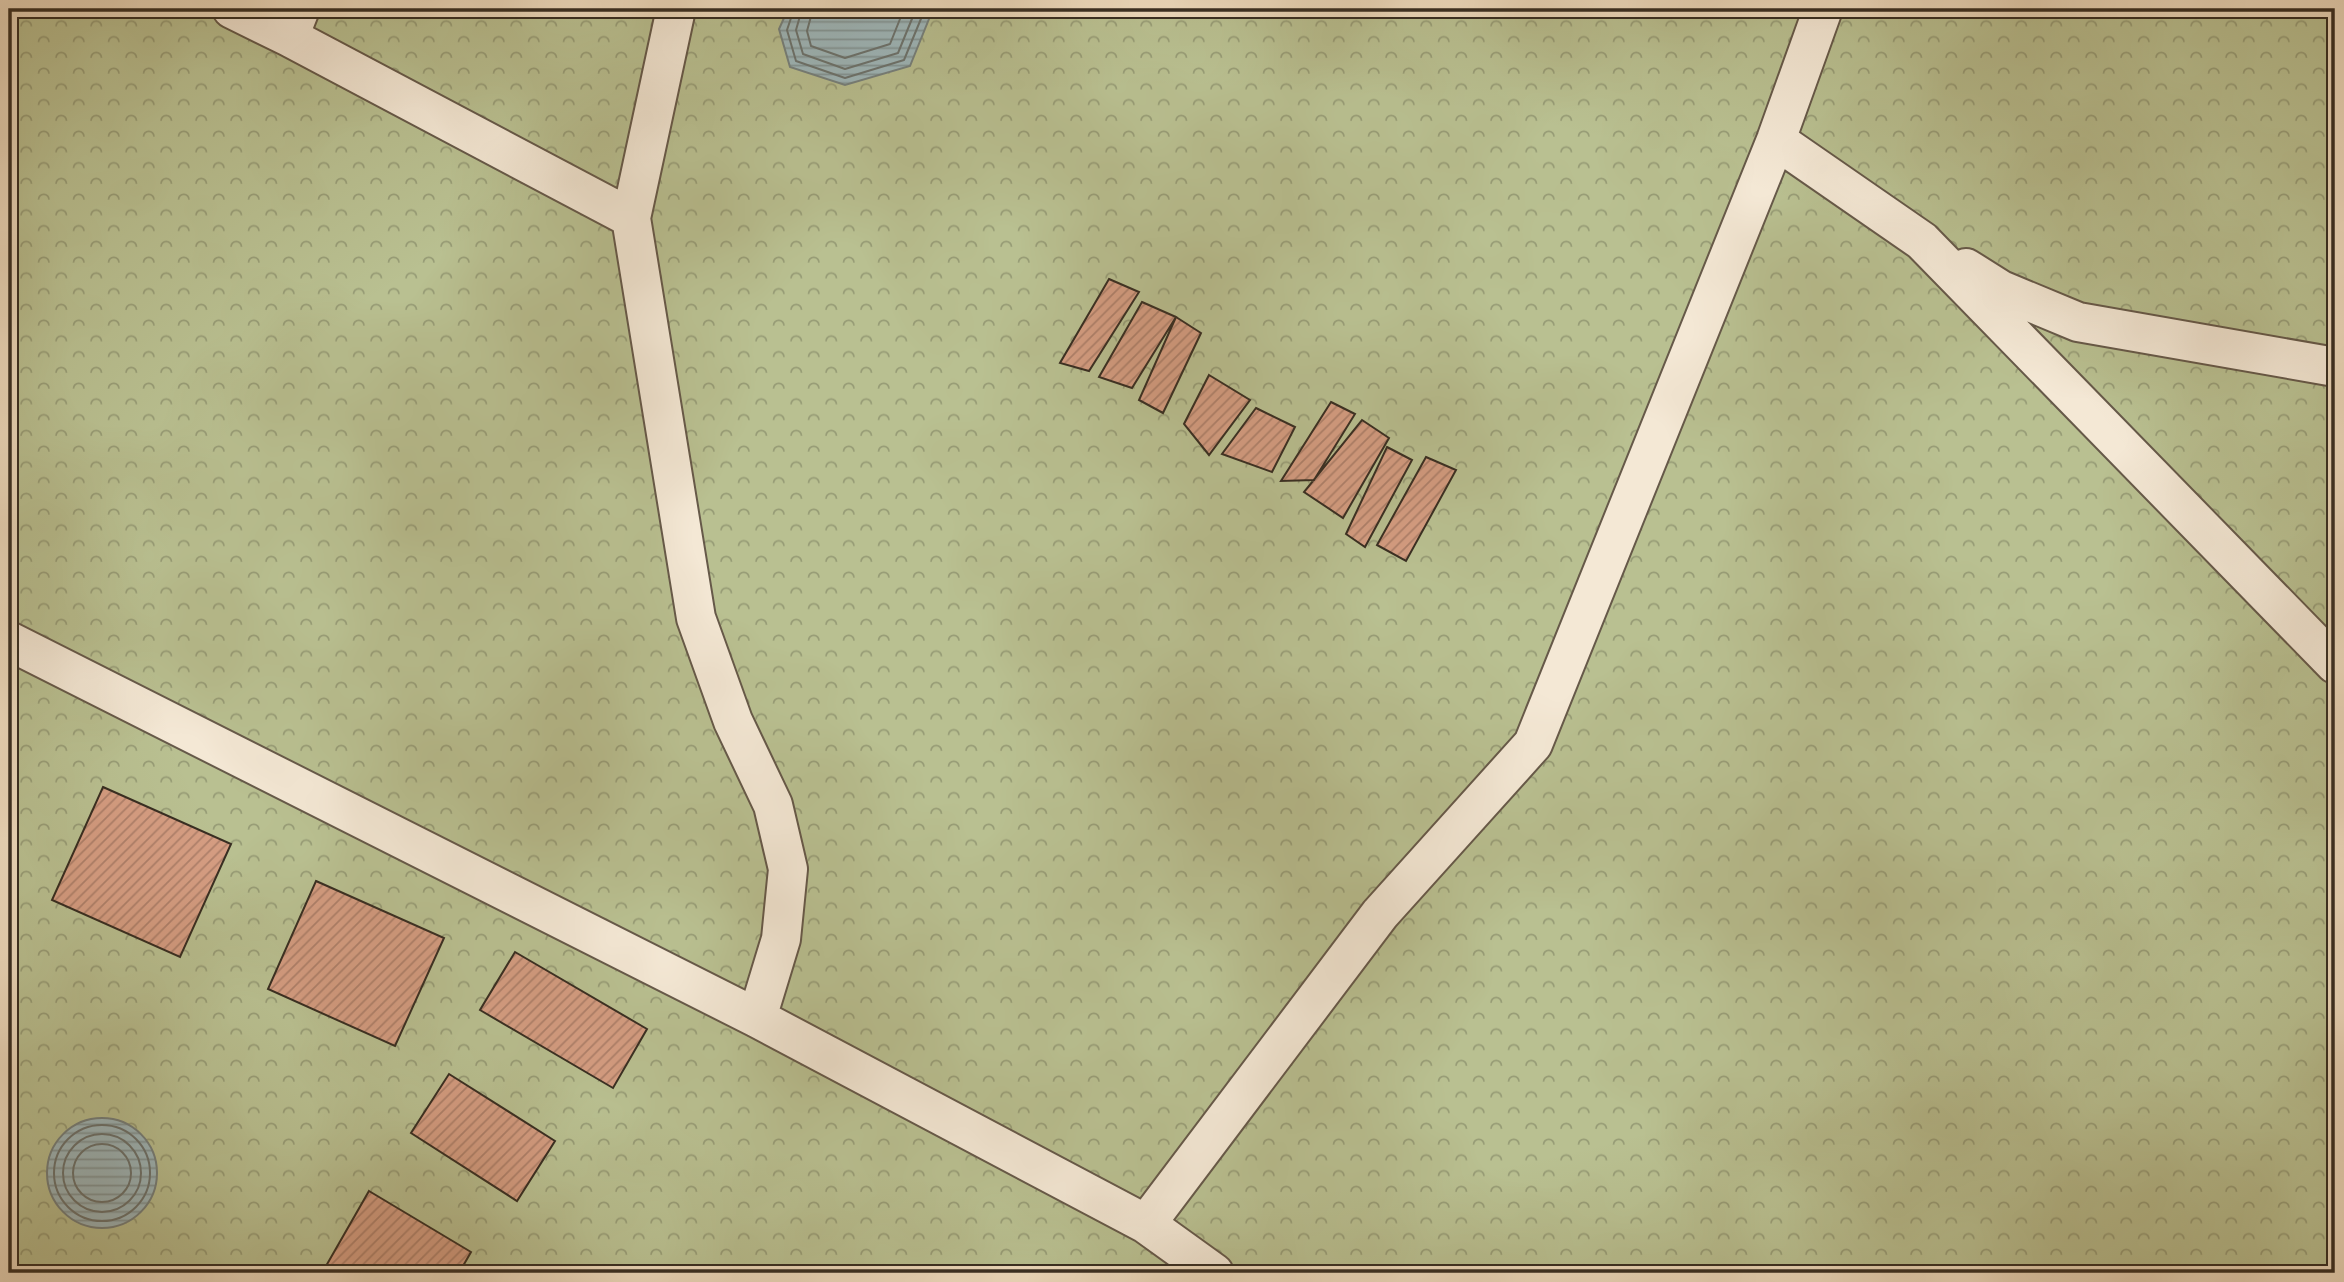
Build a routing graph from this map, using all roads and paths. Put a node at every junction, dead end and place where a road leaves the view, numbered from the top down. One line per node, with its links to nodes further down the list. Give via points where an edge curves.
1 (232, 9): 4 (street)
2 (676, 9): 6 (street)
3 (1823, 9): 5 (street)
4 (294, 23): 6 (street)
5 (1776, 140): 7 (street); 12 (street, via 1533,744 1380,914)
6 (631, 218): 11 (street, via 696,618 733,721 773,805 788,869 781,939)
7 (1922, 241): 8 (street, via 2001,290 2078,322); 10 (street)
8 (2335, 367)
9 (9, 641): 11 (street)
10 (2335, 664)
11 (757, 1018): 12 (street)
12 (1146, 1224): 13 (street)
13 (1214, 1273)

